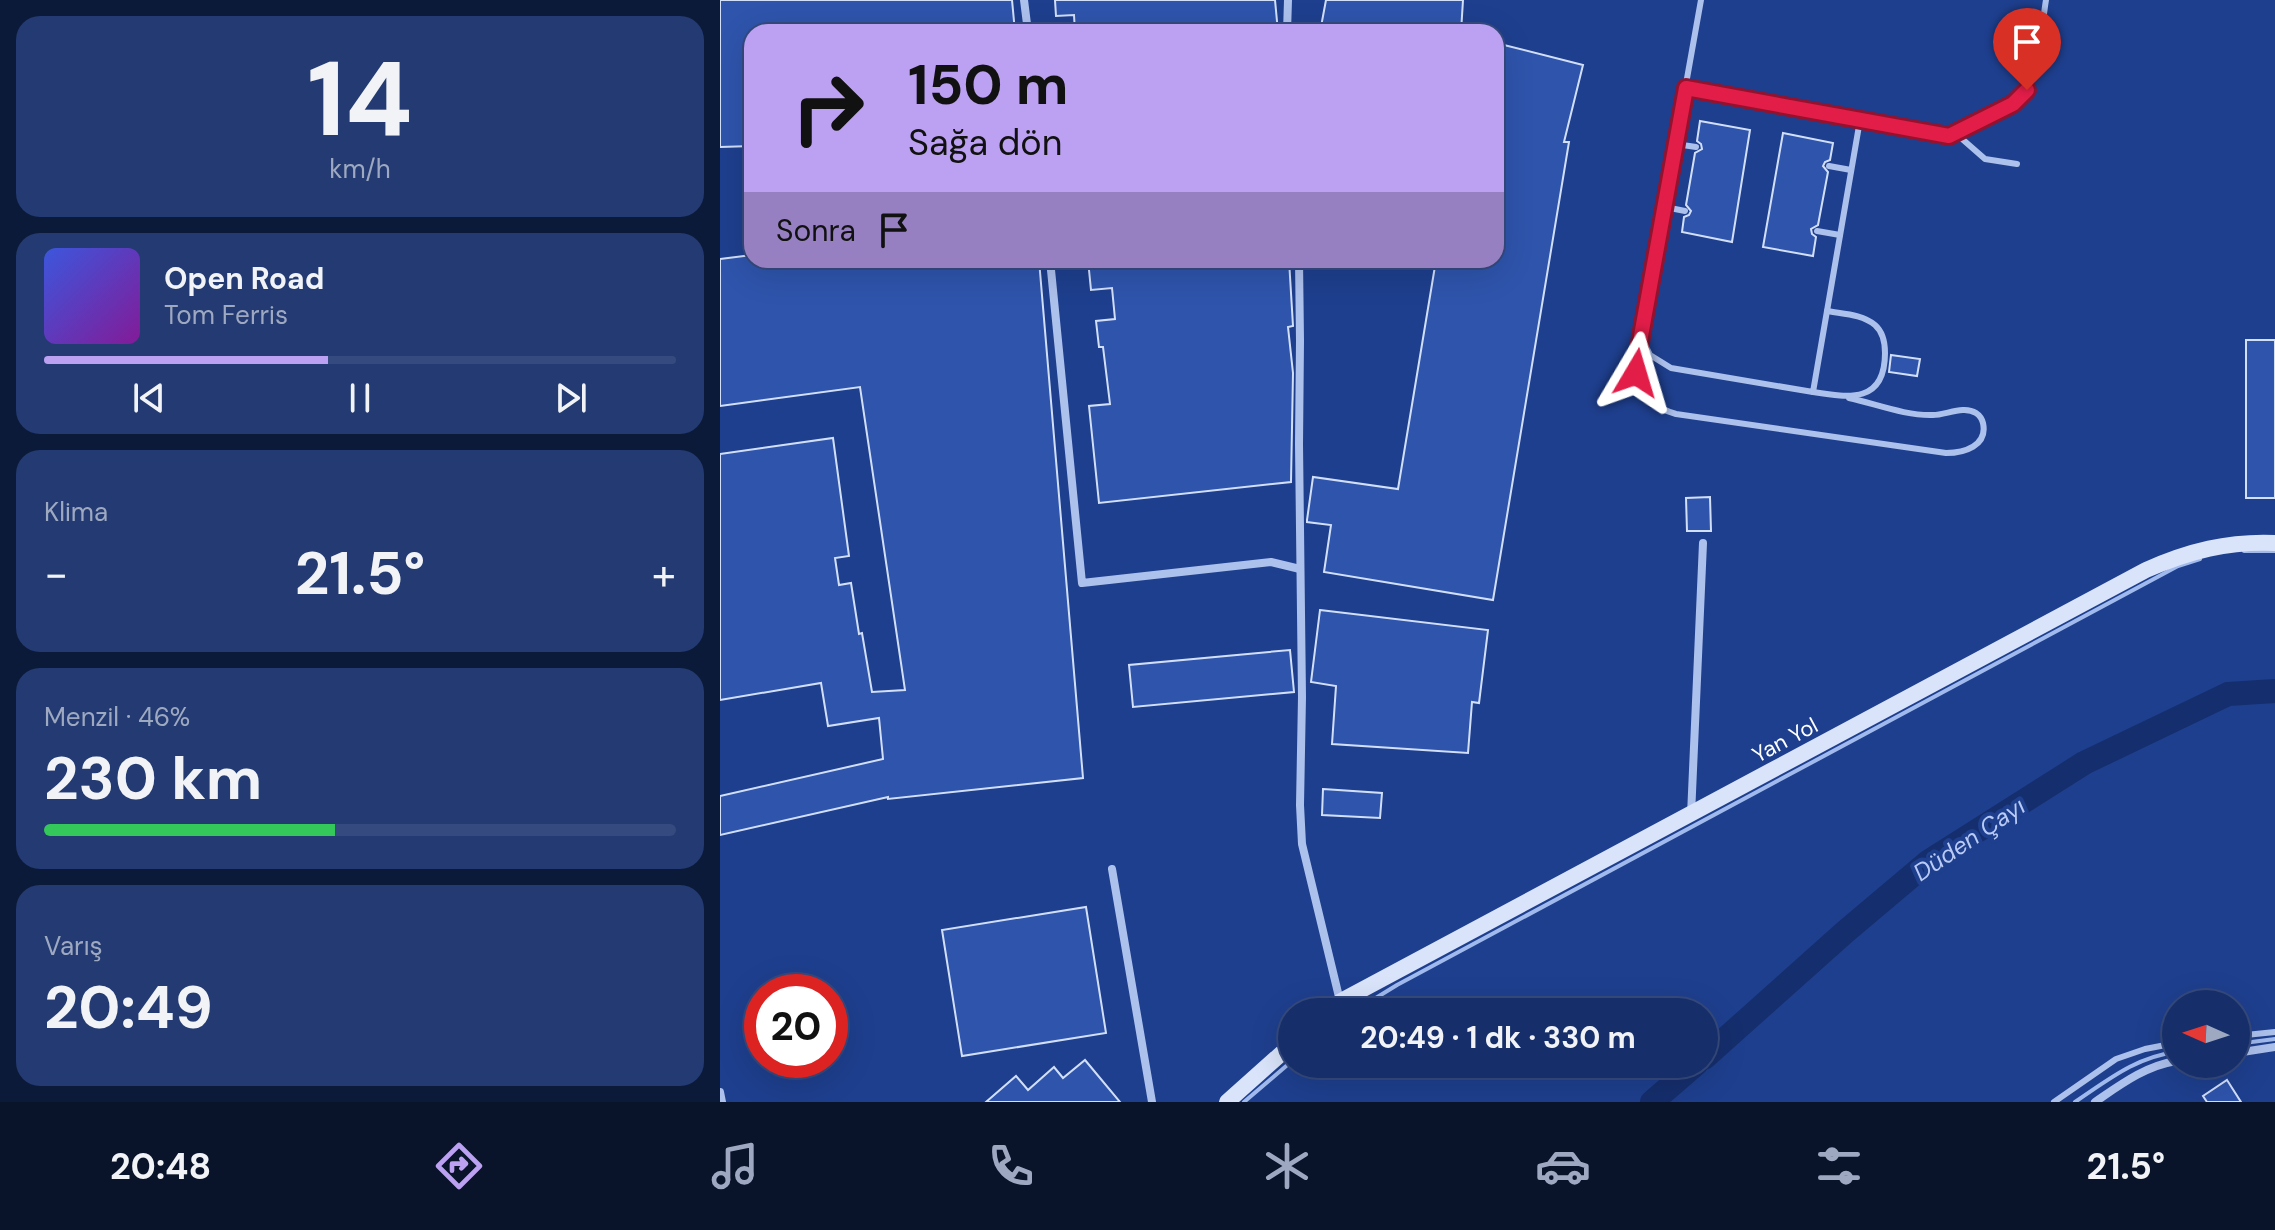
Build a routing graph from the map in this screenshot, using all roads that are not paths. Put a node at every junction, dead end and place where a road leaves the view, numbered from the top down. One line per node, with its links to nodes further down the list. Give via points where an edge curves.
1 (1024, 0): 5 (street)
2 (1288, 0): 6 (street)
3 (1701, 0): 7 (lane)
4 (2046, 0): 9 (lane, via 2027,90 2013,104)
5 (1027, 24)
6 (1287, 24)
7 (1686, 88): 8 (lane); 10 (lane)
8 (1860, 120): 9 (lane); 14 (lane)
9 (1949, 136): 12 (lane, via 1961,138 1985,159)
10 (1676, 144): 11 (lane); 15 (lane)
11 (1696, 147)
12 (2017, 164)
13 (1829, 166): 14 (lane)
14 (1851, 170): 18 (lane)
15 (1665, 207): 16 (lane); 22 (lane)
16 (1685, 211)
17 (1817, 231): 18 (lane)
18 (1840, 235): 21 (lane)
19 (1051, 268): 27 (street, via 1082,583 1271,562)
20 (1299, 268): 27 (street)
21 (1827, 311): 23 (lane); 24 (lane, via 1863,317 1877,326 1885,342 1879,383 1866,394)
22 (1641, 336): 23 (lane, via 1650,355 1671,368); 24 (lane, via 1636,373 1640,389 1651,403 1676,414 1946,453 1974,447 1983,433 1981,418 1969,411 1919,414)
23 (1813, 392): 24 (lane)
24 (1849, 398)
25 (1703, 543): 28 (street)
26 (2275, 543): 28 (street, Yan Yol, via 2194,551 2146,570)
27 (1300, 569): 30 (street, via 1302,844)
28 (1691, 815): 31 (street, Yan Yol)
29 (1112, 869): 41 (street)
30 (1333, 998)
31 (1352, 998)
32 (2275, 1032): 33 (lane)
33 (2250, 1035)
34 (2162, 1047): 43 (lane, via 2116,1059)
35 (2275, 1047): 36 (street)
36 (2250, 1051)
37 (1278, 1056): 42 (street)
38 (2162, 1065): 44 (street, via 2131,1077)
39 (720, 1092): 40 (street)
40 (722, 1102)
41 (1152, 1102)
42 (1227, 1102)
43 (2054, 1102)
44 (2095, 1102)

